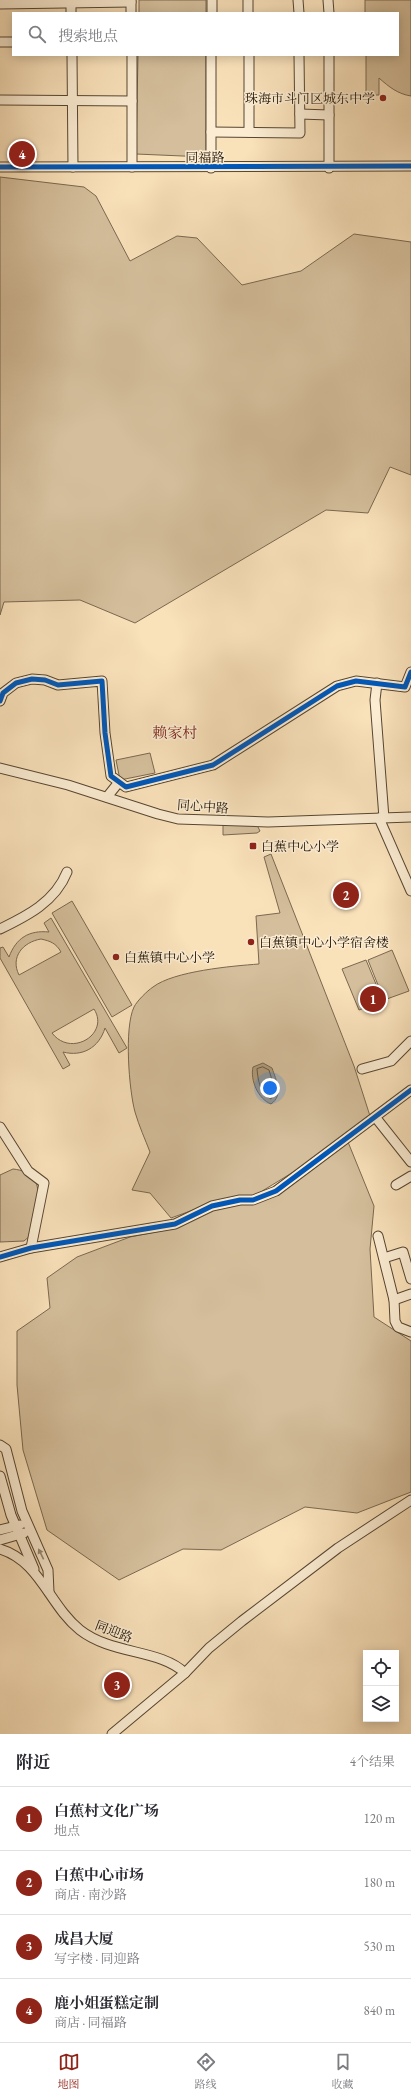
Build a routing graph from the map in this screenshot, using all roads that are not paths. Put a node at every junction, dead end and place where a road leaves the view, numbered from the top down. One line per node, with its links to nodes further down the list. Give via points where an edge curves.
1 (212, 0): 10 (street)
2 (248, 0): 11 (street)
3 (298, 0): 12 (street)
4 (328, 0): 13 (street)
5 (71, 1): 6 (street); 7 (street); 8 (street)
6 (131, 1): 9 (street)
7 (0, 4)
8 (71, 12)
9 (131, 12)
10 (212, 12)
11 (248, 12)
12 (299, 12)
13 (328, 12)
14 (0, 42): 15 (street)
15 (12, 42)
16 (72, 56): 23 (street)
17 (132, 56): 24 (street)
18 (212, 56): 27 (street)
19 (249, 56): 28 (street)
20 (299, 56): 25 (street)
21 (329, 56): 26 (street)
22 (0, 100): 23 (street)
23 (72, 100): 24 (street); 31 (street)
24 (132, 101): 32 (street)
25 (300, 114): 26 (street); 28 (street, via 300,133)
26 (329, 115): 34 (street)
27 (211, 132): 28 (street); 33 (street)
28 (250, 132)
29 (0, 166): 31 (street, 同福路)
30 (411, 166): 34 (street, 同福路)
31 (73, 167): 32 (street, 同福路)
32 (132, 167): 33 (street, 同福路)
33 (211, 168): 34 (street, 同福路)
34 (329, 168)
35 (411, 672): 36 (street, via 405,687)
36 (377, 683): 39 (street, via 356,681 337,686 213,765 126,787); 42 (street, via 375,700)
37 (0, 701): 39 (street, via 2,693 24,680 38,679 58,685 102,681 111,776)
38 (0, 768): 40 (street, 同心中路)
39 (119, 782): 40 (street)
40 (106, 797): 42 (street, 同心中路, via 158,814 195,820 268,822)
41 (411, 817): 42 (street, 同心中路)
42 (382, 818): 44 (street)
43 (67, 872): 45 (street, via 63,882 50,898 28,914)
44 (411, 891)
45 (0, 929)
46 (411, 1041): 47 (street, via 391,1061)
47 (362, 1069)
48 (411, 1090): 49 (street)
49 (376, 1118): 51 (street); 55 (street, via 276,1191 265,1196 212,1206 175,1224)
50 (0, 1127): 55 (street, via 28,1171 44,1183)
51 (411, 1162)
52 (411, 1176): 53 (street)
53 (396, 1185)
54 (378, 1236): 57 (street)
55 (32, 1248): 56 (street)
56 (0, 1257)
57 (384, 1258): 58 (street, via 403,1252); 60 (street)
58 (411, 1279)
59 (411, 1294): 60 (street)
60 (394, 1300): 61 (street, via 395,1321 398,1327)
61 (411, 1332)
62 (0, 1445): 66 (street, via 6,1449)
63 (1, 1478): 65 (street); 68 (street)
64 (411, 1500): 73 (street, via 338,1548 300,1577 209,1648)
65 (0, 1501)
66 (28, 1527): 68 (street); 72 (street, one-way to 66, via 48,1570)
67 (0, 1530): 68 (street)
68 (17, 1530): 69 (street); 71 (street)
69 (0, 1540)
70 (0, 1549): 71 (street, via 17,1556)
71 (37, 1575): 72 (street, 同迎路)
72 (49, 1592): 73 (street, 同迎路, via 67,1619 93,1639 109,1646 168,1661)
73 (185, 1673): 74 (street)
74 (112, 1734)

